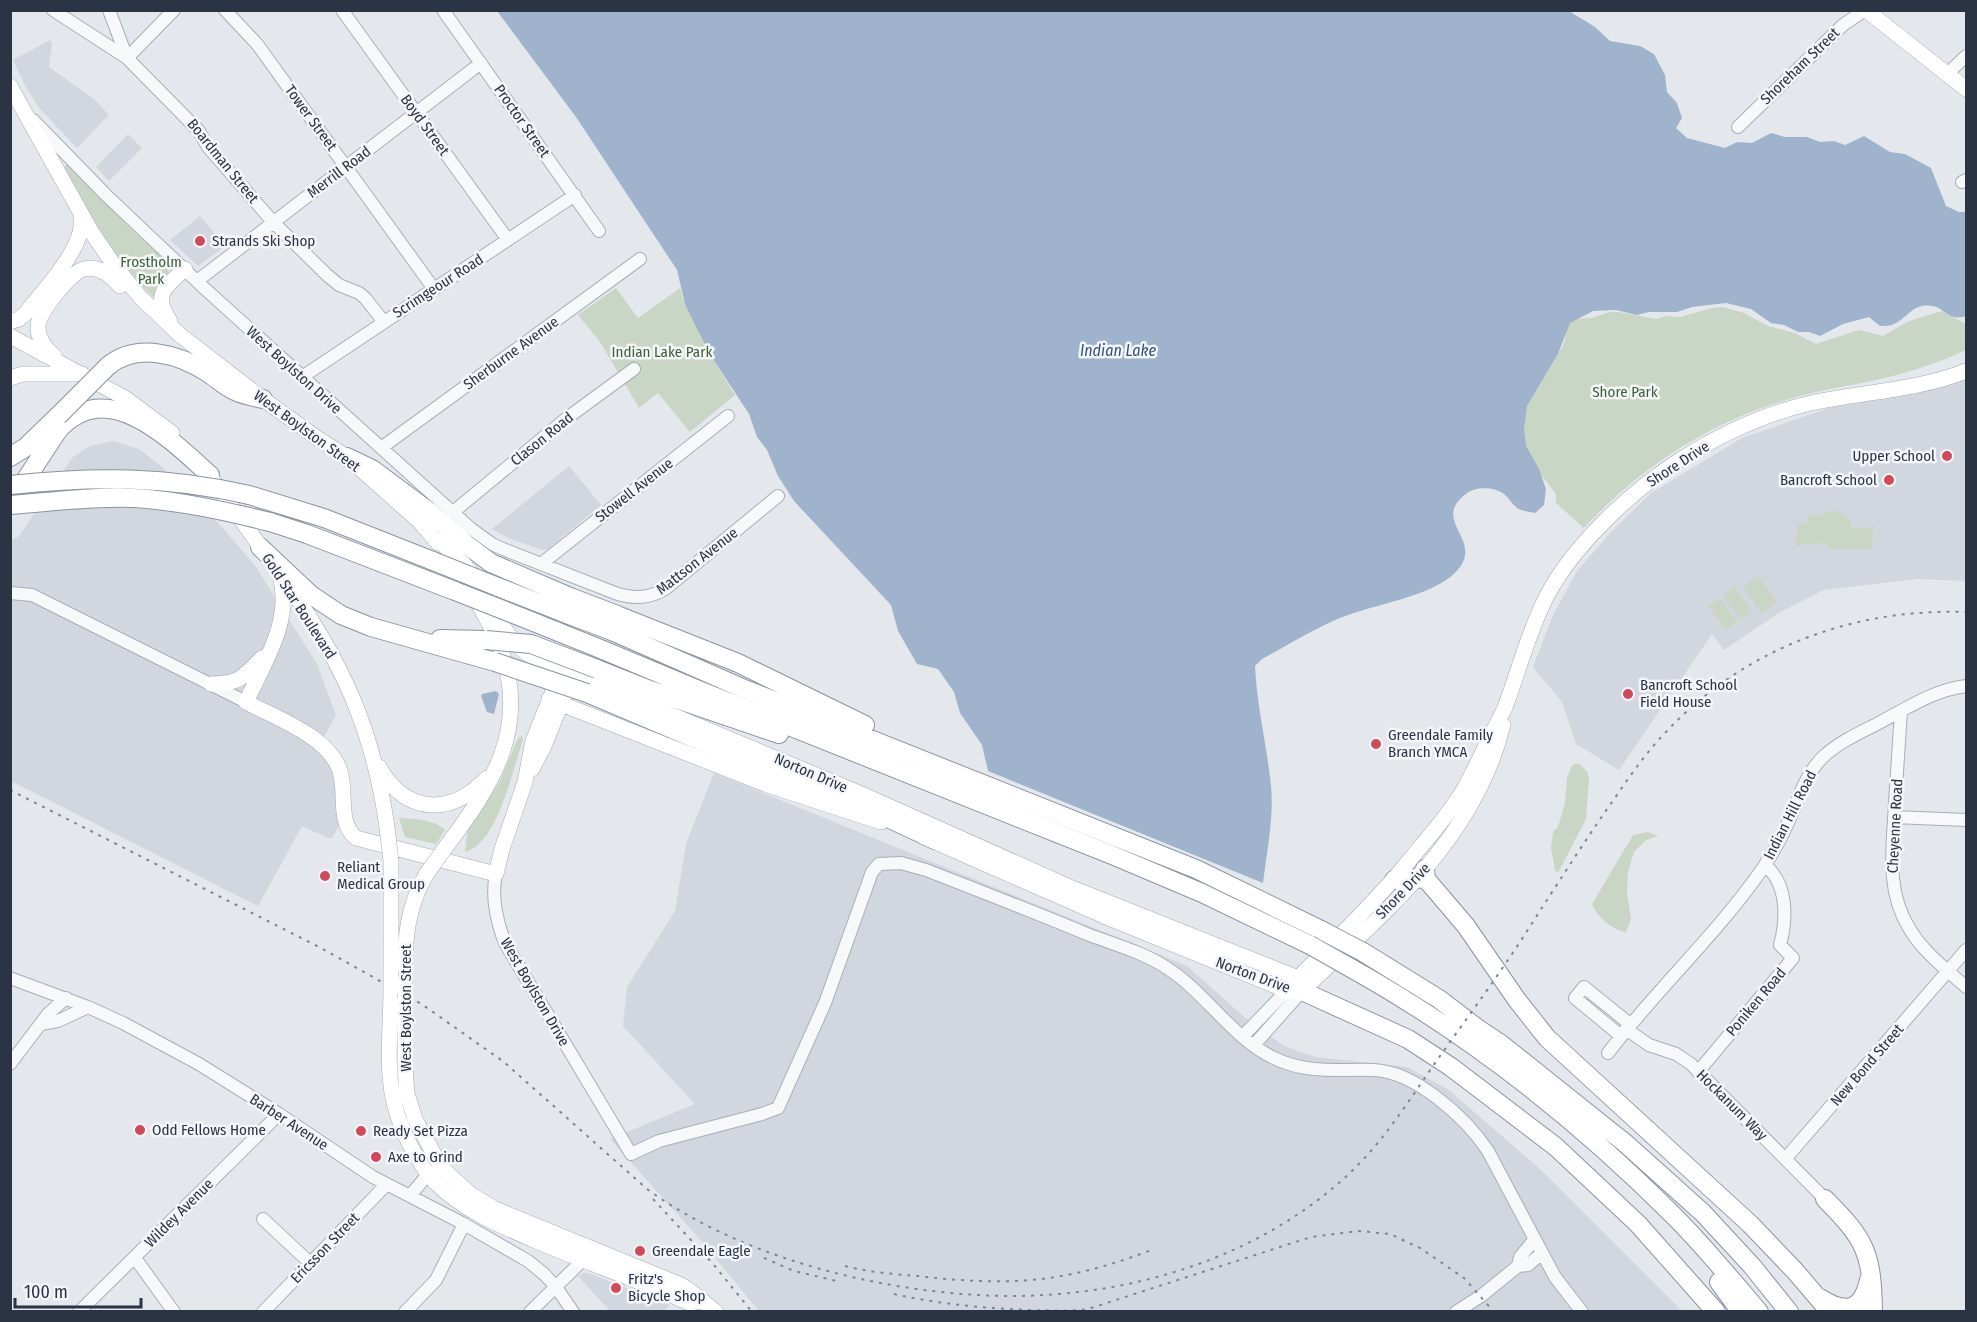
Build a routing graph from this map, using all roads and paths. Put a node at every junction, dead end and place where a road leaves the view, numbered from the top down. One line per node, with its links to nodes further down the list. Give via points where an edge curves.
1 (53, 10): 9 (street, Boardman Street)
2 (109, 10): 9 (street)
3 (174, 10): 9 (street)
4 (225, 10): 17 (street, Tower Street, via 257,44)
5 (342, 10): 15 (street, Boyd Street)
6 (443, 10): 10 (street, Proctor Street)
7 (1865, 10): 11 (main road); 16 (street, Shoreham Street, via 1843,25)
8 (1966, 56): 11 (street)
9 (127, 58): 20 (street, Boardman Street, via 199,130 208,147)
10 (481, 63): 15 (street, Merrill Road); 18 (street, Proctor Street)
11 (1947, 74): 13 (main road)
12 (10, 86): 14 (main road, West Boylston Street)
13 (1966, 89)
14 (23, 110): 19 (main road, West Boylston Street); 24 (street, West Boylston Drive)
15 (416, 113): 17 (street, Merrill Road); 22 (street, Boyd Street)
16 (1738, 127)
17 (346, 166): 20 (street, Merrill Road); 26 (street, Tower Street)
18 (575, 195): 21 (street, Proctor Street); 22 (street, Scrimgeour Road)
19 (81, 214): 27 (main road, West Boylston Street, via 114,265); 28 (main road, via 82,232 71,255 26,313)
20 (273, 222): 25 (street, Merrill Road); 29 (street, Boardman Street, via 339,285 365,298)
21 (599, 231)
22 (508, 240): 26 (street, Scrimgeour Road)
23 (640, 259): 40 (street, Sherburne Avenue)
24 (185, 269): 25 (street, West Boylston Drive); 30 (main road, via 160,298 164,312)
25 (197, 281): 36 (street, West Boylston Drive)
26 (434, 289): 29 (street, Scrimgeour Road)
27 (149, 307): 30 (main road, West Boylston Street); 32 (main road, via 130,297 99,269 73,274 47,306 38,325 42,341)
28 (10, 322)
29 (384, 322): 36 (street, Scrimgeour Road)
30 (180, 335): 38 (main road, West Boylston Street)
31 (10, 336): 32 (main road, Gold Star Boulevard)
32 (63, 364): 35 (main road, Gold Star Boulevard)
33 (634, 369): 47 (street, Clason Road, via 567,418)
34 (1966, 371): 63 (main road, Shore Drive, via 1930,382 1805,405 1735,430 1669,467 1615,512 1562,571 1540,610)
35 (82, 374): 37 (main road, via 23,374); 43 (main road, Gold Star Boulevard, via 133,402 158,421)
36 (302, 377): 40 (street, West Boylston Drive)
37 (10, 378)
38 (262, 399): 41 (highway, bridge, via 236,392 171,356 130,354 108,366 26,447); 42 (main road, West Boylston Street)
39 (728, 416): 50 (street, Stowell Avenue)
40 (381, 448): 47 (street, West Boylston Drive)
41 (10, 457)
42 (347, 457): 48 (main road, West Boylston Street); 55 (highway, via 372,469 491,563)
43 (210, 475): 46 (highway, via 143,422 115,409 94,409 74,417 59,430); 49 (main road, Gold Star Boulevard)
44 (10, 485): 55 (highway, bridge, via 81,478 149,479 249,495 324,518 498,587)
45 (778, 496): 53 (street, Mattson Avenue, via 661,592 641,598)
46 (10, 504): 67 (highway, bridge, via 133,498 178,502 270,522 521,617)
47 (452, 513): 50 (street, West Boylston Drive, via 492,544)
48 (433, 537): 58 (main road, Norton Drive, via 466,566 514,643 534,659); 66 (main road, West Boylston Street, via 472,593 505,663 510,713)
49 (260, 547): 51 (main road, Gold Star Boulevard); 56 (highway, via 311,595 341,615)
50 (542, 564): 52 (street, West Boylston Drive)
51 (279, 573): 57 (main road, via 283,612); 65 (main road, Gold Star Boulevard, via 342,672)
52 (594, 586): 53 (street, West Boylston Drive); 58 (street, West Boylston Drive)
53 (607, 590): 58 (street, West Boylston Drive)
54 (10, 593): 59 (street, via 32,595)
55 (567, 605): 105 (highway, bridge, via 614,623 742,688 1196,869 1363,952 1447,1004 1626,1143 1703,1213)
56 (371, 627): 67 (highway, bridge, via 444,640 531,644 779,735); 70 (highway, bridge, via 586,693)
57 (272, 647): 59 (main road, via 245,676 231,684); 61 (main road)
58 (568, 672): 62 (main road, West Boylston Drive); 78 (main road, Norton Drive, via 866,796)
59 (211, 684): 61 (street)
60 (1966, 686): 64 (street, Indian Hill Road, via 1942,692)
61 (246, 702): 72 (main road, via 313,737 328,751 340,769 346,824 356,838)
62 (555, 702): 70 (main road, Norton Drive, via 765,784); 72 (main road, West Boylston Drive, via 533,741 525,782)
63 (1505, 707): 73 (main road, Shore Drive, via 1499,742 1480,787 1454,834); 74 (main road, Shore Drive, via 1455,803)
64 (1901, 711): 68 (street, Cheyenne Road); 71 (street, Indian Hill Road, via 1843,742 1815,765)
65 (372, 753): 66 (main road, via 397,789 412,800 431,805 460,800); 80 (main road, Gold Star Boulevard, bridge, via 391,861)
66 (498, 767): 92 (main road, West Boylston Street, bridge, via 485,792 427,873 417,891 408,924 404,952 408,1101)
67 (932, 783): 96 (highway, bridge, via 1202,893 1349,967 1496,1062 1583,1132)
68 (1894, 817): 69 (street); 76 (street, Cheyenne Road, via 1892,878 1898,905 1918,940)
69 (1966, 820)
70 (935, 840): 78 (main road, Norton Drive, via 1104,916)
71 (1765, 866): 84 (street, Indian Hill Road); 89 (street, Poniken Road, via 1778,884 1784,905 1780,945 1793,958)
72 (496, 874): 85 (street, West Boylston Drive, via 495,901 505,943 632,1154 659,1141 778,1108 825,1003 870,876 879,864 901,863 926,870 1155,961 1185,982)
73 (1423, 875): 74 (highway); 78 (main road, Shore Drive); 108 (highway, via 1462,920 1547,1038 1750,1224)
74 (1394, 880): 78 (main road, Shore Drive)
75 (1966, 950): 76 (street, New Bond Street)
76 (1948, 971): 79 (street, Cheyenne Road); 91 (street, New Bond Street)
77 (10, 978): 81 (street, Barber Avenue)
78 (1296, 987): 85 (street, Shore Drive); 86 (street, Shore Drive); 119 (highway, via 1408,1039 1556,1147 1638,1224)
79 (1966, 987)
80 (391, 989): 92 (main road, West Boylston Street, via 394,1100 402,1124)
81 (66, 998): 82 (street, Barber Avenue); 83 (street)
82 (88, 1007): 83 (street); 90 (street, Barber Avenue, via 191,1060)
83 (41, 1024): 88 (street)
84 (1625, 1029): 87 (street, Indian Hill Road); 89 (street, Hockanum Way, via 1649,1045 1681,1056)
85 (1243, 1036): 86 (street)
86 (1254, 1045): 99 (street, via 1279,1060 1306,1069 1394,1073 1449,1107 1468,1123 1488,1151)
87 (1608, 1053)
88 (10, 1064)
89 (1698, 1072): 91 (street, Hockanum Way)
90 (279, 1114): 93 (street, Barber Avenue); 102 (street, Wildey Avenue)
91 (1786, 1158): 95 (street, Hockanum Way)
92 (435, 1171): 94 (street); 101 (main road, West Boylston Street, via 490,1207)
93 (387, 1185): 94 (street, Barber Avenue); 103 (street, Ericsson Street)
94 (410, 1196): 98 (street, Barber Avenue)
95 (1825, 1199): 106 (highway, via 1860,1238)
96 (1675, 1217): 120 (highway, via 1679,1232); 121 (highway)
97 (263, 1219): 103 (street)
98 (464, 1224): 107 (street, Barber Avenue, via 528,1261); 113 (street, via 436,1280)
99 (1535, 1239): 100 (street); 104 (street, via 1520,1257)
100 (1542, 1252): 104 (street, via 1528,1265); 118 (street, via 1555,1277)
101 (586, 1254): 107 (street); 109 (main road, West Boylston Street, via 681,1285 697,1294)
102 (135, 1258): 110 (street, Wildey Avenue); 111 (street)
103 (310, 1263): 112 (street, Ericsson Street)
104 (1518, 1266): 117 (street)
105 (1752, 1266): 122 (highway); 123 (highway, via 1774,1282)
106 (1870, 1267): 108 (highway, via 1866,1293 1855,1306 1838,1308); 125 (highway)
107 (556, 1287): 114 (street); 115 (street, Barber Avenue)
108 (1818, 1297): 124 (highway)
109 (690, 1305): 116 (main road, West Boylston Street)
110 (79, 1311)
111 (174, 1311)
112 (263, 1311)
113 (405, 1311)
114 (530, 1311)
115 (573, 1311)
116 (716, 1311)
117 (1456, 1311)
118 (1582, 1311)
119 (1716, 1311)
120 (1741, 1311)
121 (1758, 1311)
122 (1789, 1311)
123 (1801, 1311)
124 (1830, 1311)
125 (1873, 1311)

